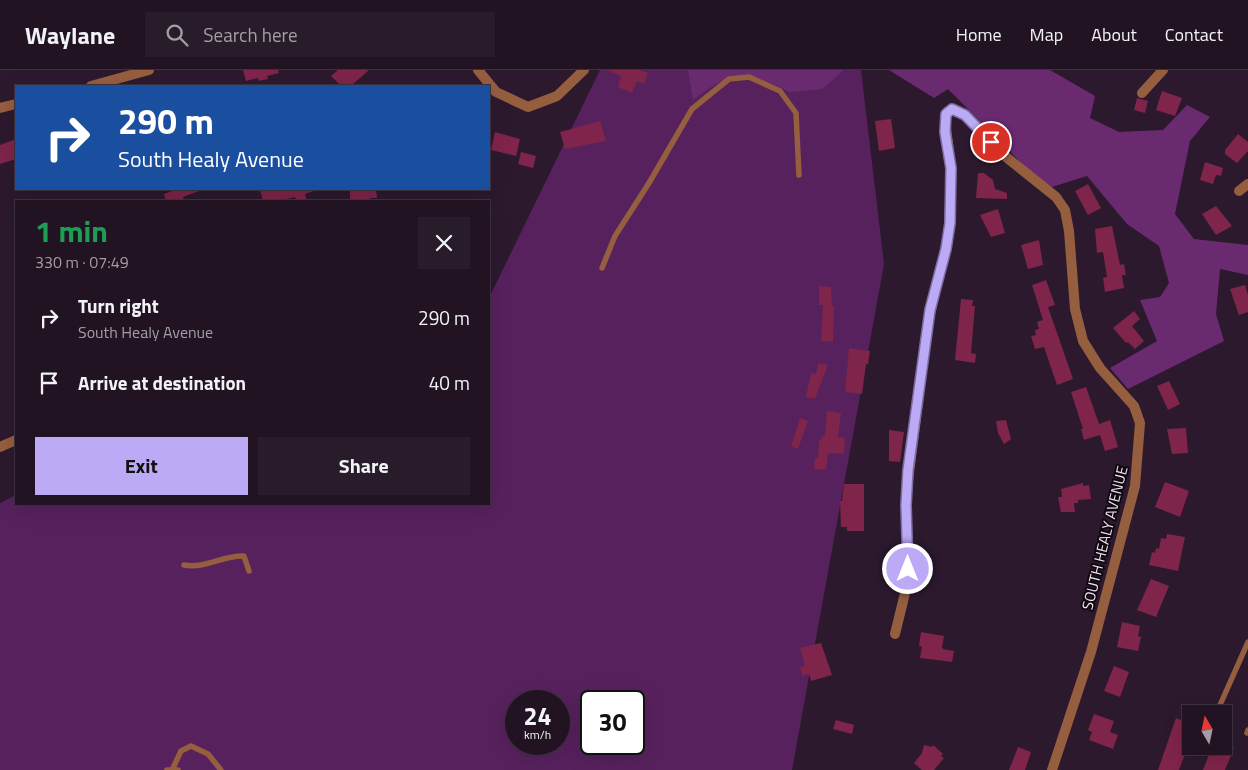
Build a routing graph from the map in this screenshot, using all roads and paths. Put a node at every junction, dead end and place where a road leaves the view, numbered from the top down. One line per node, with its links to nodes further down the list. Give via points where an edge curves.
1 (149, 70): 5 (street)
2 (478, 70): 3 (street, via 496,92 528,107 557,96)
3 (584, 70)
4 (1163, 70): 7 (street)
5 (115, 83): 6 (street)
6 (99, 85)
7 (1142, 93)
8 (15, 104): 9 (street)
9 (0, 108)
10 (799, 175): 13 (lane, via 796,113 780,91 748,77 730,80 692,109 615,236)
11 (1248, 184): 12 (street)
12 (1239, 191)
13 (602, 268)
14 (15, 440): 15 (street)
15 (0, 447)
16 (184, 565): 17 (lane, via 193,567 244,556)
17 (249, 571)
18 (895, 634): 23 (street, SOUTH HEALY AVENUE, via 907,585 907,488 928,323 949,233 951,174 945,119 952,109 965,115 1006,157 1061,204 1068,223 1075,309 1083,341 1097,364 1134,406 1140,423 1135,486 1091,652)
19 (1248, 642): 20 (lane)
20 (1220, 705)
21 (172, 770): 22 (lane, via 181,751 190,746 208,754)
22 (221, 770)
23 (1052, 770)

